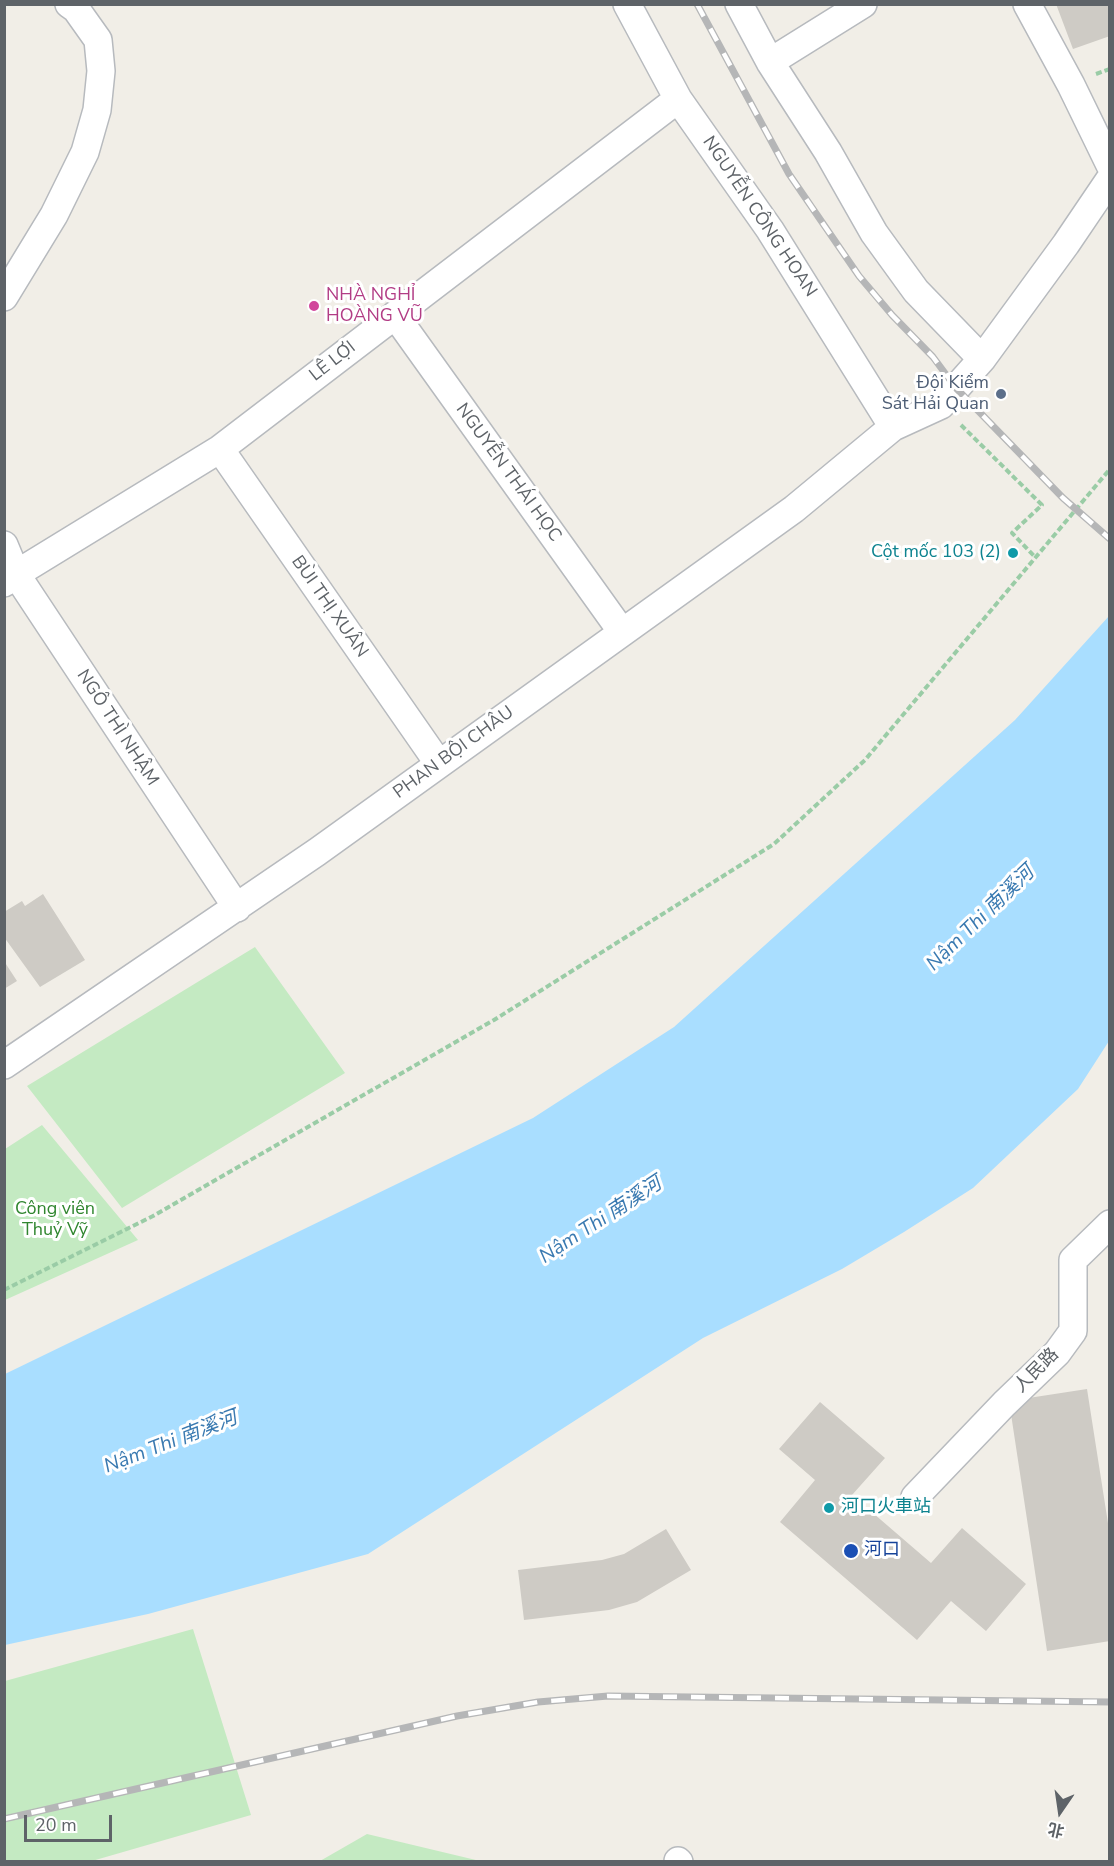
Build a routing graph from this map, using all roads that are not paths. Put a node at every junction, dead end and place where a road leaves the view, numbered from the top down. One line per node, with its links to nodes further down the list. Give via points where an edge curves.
1 (69, 4): 10 (street, via 98,40 101,71 97,110 85,152 54,215)
2 (627, 4): 7 (street, NGUYỄN CÔNG HOAN)
3 (739, 4): 6 (street)
4 (863, 4): 6 (street)
5 (1027, 4): 8 (street)
6 (770, 62): 12 (street, via 874,233 916,291)
7 (678, 99): 11 (street, LÊ LỢI); 13 (street, NGUYỄN CÔNG HOAN, via 770,230)
8 (1110, 165)
9 (1110, 179): 12 (street)
10 (4, 297)
11 (394, 315): 14 (street, LÊ LỢI); 17 (street, NGUYỄN THÁI HỌC)
12 (982, 359): 13 (street, PHAN BỘI CHÂU, via 941,405)
13 (894, 427): 17 (street, PHAN BỘI CHÂU, via 794,509)
14 (220, 449): 16 (street, LÊ LỢI); 18 (street, BÙI THỊ XUÂN)
15 (4, 545): 16 (street, NGÔ THÌ NHẬM)
16 (10, 579): 19 (street, NGÔ THÌ NHẬM)
17 (621, 632): 18 (street, PHAN BỘI CHÂU)
18 (439, 764): 19 (street, PHAN BỘI CHÂU)
19 (237, 908): 20 (street, PHAN BỘI CHÂU)
20 (4, 1065)
21 (1110, 1224): 22 (street, 人民路, via 1073,1260 1073,1331 1057,1353)
22 (915, 1497)

